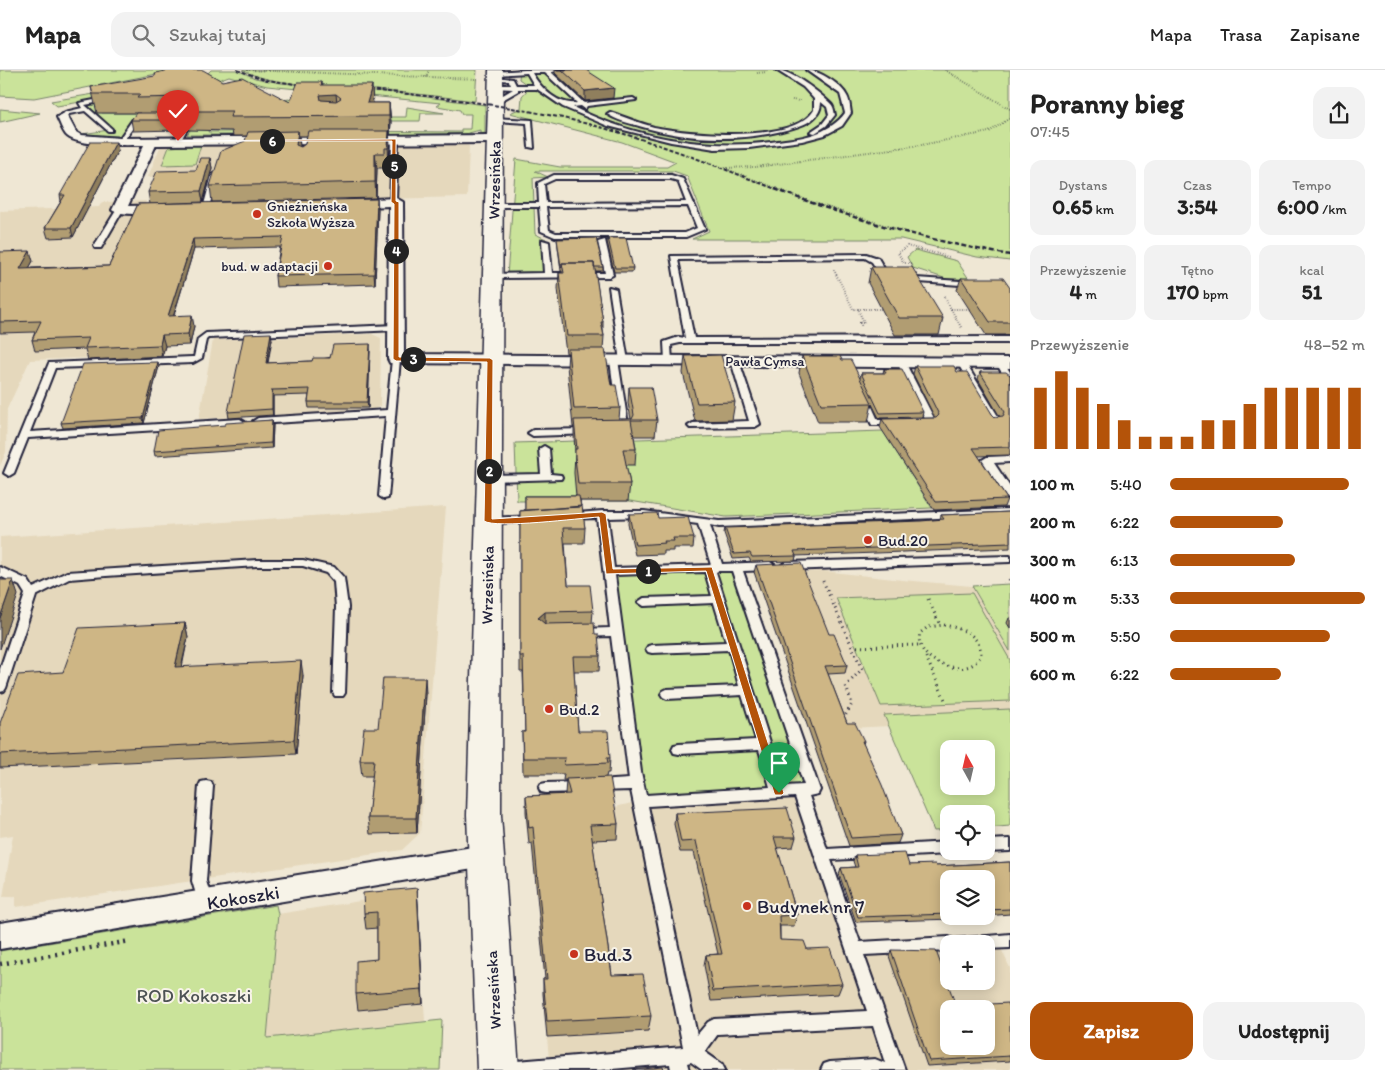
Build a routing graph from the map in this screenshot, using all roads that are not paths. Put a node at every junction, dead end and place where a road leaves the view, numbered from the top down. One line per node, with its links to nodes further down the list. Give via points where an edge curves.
1 (570, 70): 5 (lane)
2 (780, 70): 6 (lane); 11 (lane)
3 (808, 70): 15 (lane, via 839,90)
4 (528, 72): 5 (lane); 7 (lane); 8 (lane)
5 (547, 72): 14 (lane)
6 (810, 82)
7 (538, 86): 9 (lane); 16 (lane)
8 (494, 87): 9 (lane); 9 (lane, via 511,80); 9 (lane, via 514,93); 25 (street, Wrzesińska); 32 (lane, via 530,121)
9 (515, 87)
10 (824, 88): 15 (lane)
11 (816, 95): 23 (lane, via 818,110); 30 (lane, via 830,106 832,116 810,133)
12 (118, 98): 17 (lane, via 81,104)
13 (633, 100): 14 (lane)
14 (580, 104): 16 (lane); 18 (lane)
15 (848, 104): 30 (lane, via 847,118 838,126 808,139)
16 (565, 106): 31 (lane, via 654,137)
17 (86, 109): 20 (lane, via 66,113); 24 (lane)
18 (589, 109)
19 (610, 114): 23 (lane, via 662,130 710,135 758,134)
20 (63, 117): 28 (street, via 71,134 78,138)
21 (153, 120): 28 (lane, via 135,120)
22 (162, 120): 27 (lane, via 189,120)
23 (802, 124): 31 (lane, via 794,130 764,139)
24 (110, 130)
25 (494, 139): 26 (street); 37 (street, Wrzesińska)
26 (395, 140): 27 (street, via 245,147); 34 (lane)
27 (178, 141): 29 (street)
28 (120, 142): 29 (street)
29 (152, 142): 41 (street)
30 (784, 143): 31 (lane, via 725,147)
31 (700, 144)
32 (532, 147)
33 (218, 164): 39 (lane)
34 (393, 202): 35 (street); 49 (street, via 396,202)
35 (334, 204)
36 (691, 204): 38 (lane); 38 (lane, via 681,180 672,177 554,177 541,183); 38 (lane, via 701,229 686,236 556,235 545,231)
37 (493, 205): 38 (lane); 45 (street, Wrzesińska)
38 (543, 205)
39 (205, 207)
40 (176, 208): 41 (street)
41 (119, 210): 44 (lane)
42 (545, 242): 46 (lane)
43 (602, 242): 46 (lane, via 609,275)
44 (98, 246)
45 (492, 276): 46 (lane); 53 (street, Wrzesińska)
46 (548, 276)
47 (985, 284): 50 (lane, via 886,277 875,260 866,256 674,258)
48 (612, 289): 54 (lane)
49 (396, 328): 52 (street); 68 (lane, via 206,336 202,339 198,358 194,360 52,365)
50 (690, 340): 51 (lane); 55 (lane, via 667,344)
51 (1010, 340)
52 (396, 359): 53 (street, Pawła Cymsa); 62 (lane)
53 (490, 360): 54 (street, Pawła Cymsa); 74 (street, Wrzesińska)
54 (619, 360): 55 (street, Pawła Cymsa); 66 (lane, via 626,431)
55 (669, 361): 56 (street, Pawła Cymsa)
56 (735, 361): 57 (street, Pawła Cymsa, via 848,365); 64 (lane, via 755,424)
57 (901, 362): 58 (street, Pawła Cymsa); 61 (lane, via 931,422 875,423)
58 (961, 362): 59 (street, Pawła Cymsa); 63 (lane)
59 (1005, 362): 60 (lane)
60 (1010, 379)
61 (860, 392)
62 (391, 413): 68 (lane); 76 (lane)
63 (996, 421)
64 (693, 426)
65 (598, 432): 67 (lane)
66 (616, 432)
67 (533, 433)
68 (24, 435): 71 (lane)
69 (544, 449): 72 (lane)
70 (1010, 459): 75 (lane, via 987,460)
71 (9, 473)
72 (546, 477): 73 (lane); 74 (lane)
73 (557, 477)
74 (489, 478): 79 (street, Wrzesińska)
75 (1010, 495)
76 (384, 496)
77 (1010, 512): 80 (lane, via 719,524)
78 (602, 514): 79 (lane); 80 (lane, via 644,514); 85 (lane)
79 (488, 521): 109 (street, Wrzesińska)
80 (704, 521): 83 (lane)
81 (1010, 559): 82 (lane)
82 (736, 567): 83 (lane); 102 (lane)
83 (714, 568): 85 (lane); 87 (lane)
84 (0, 572): 86 (lane, via 24,583)
85 (609, 572): 89 (lane)
86 (31, 594): 93 (lane); 95 (lane, via 67,576 106,572 257,563 303,563 330,570 340,581 342,608)
87 (719, 599): 88 (lane); 91 (lane)
88 (644, 602)
89 (617, 632): 90 (lane); 99 (lane)
90 (572, 633)
91 (733, 646): 92 (lane); 94 (lane)
92 (652, 649)
93 (0, 688)
94 (747, 690): 96 (lane); 97 (lane)
95 (339, 693)
96 (667, 694)
97 (764, 745): 98 (lane); 103 (lane)
98 (678, 749)
99 (637, 784): 101 (lane); 104 (lane)
100 (206, 786): 110 (lane, via 199,881)
101 (546, 788)
102 (806, 791): 103 (lane); 108 (lane)
103 (779, 793): 104 (lane)
104 (640, 801): 117 (lane)
105 (1010, 845): 106 (lane)
106 (995, 846)
107 (940, 848): 108 (lane)
108 (822, 855): 115 (lane)
109 (485, 856): 110 (street, Kokoszki); 118 (street, Wrzesińska)
110 (204, 903): 111 (street, Kokoszki)
111 (0, 936)
112 (1010, 941): 113 (lane)
113 (995, 942)
114 (940, 944): 115 (lane)
115 (856, 949): 116 (lane)
116 (878, 1018): 117 (lane, via 714,1027); 123 (lane)
117 (683, 1060): 119 (lane); 120 (lane)
118 (498, 1070)
119 (505, 1070)
120 (716, 1070)
121 (830, 1070): 122 (lane, via 874,1067)
122 (881, 1070)
123 (896, 1070)

